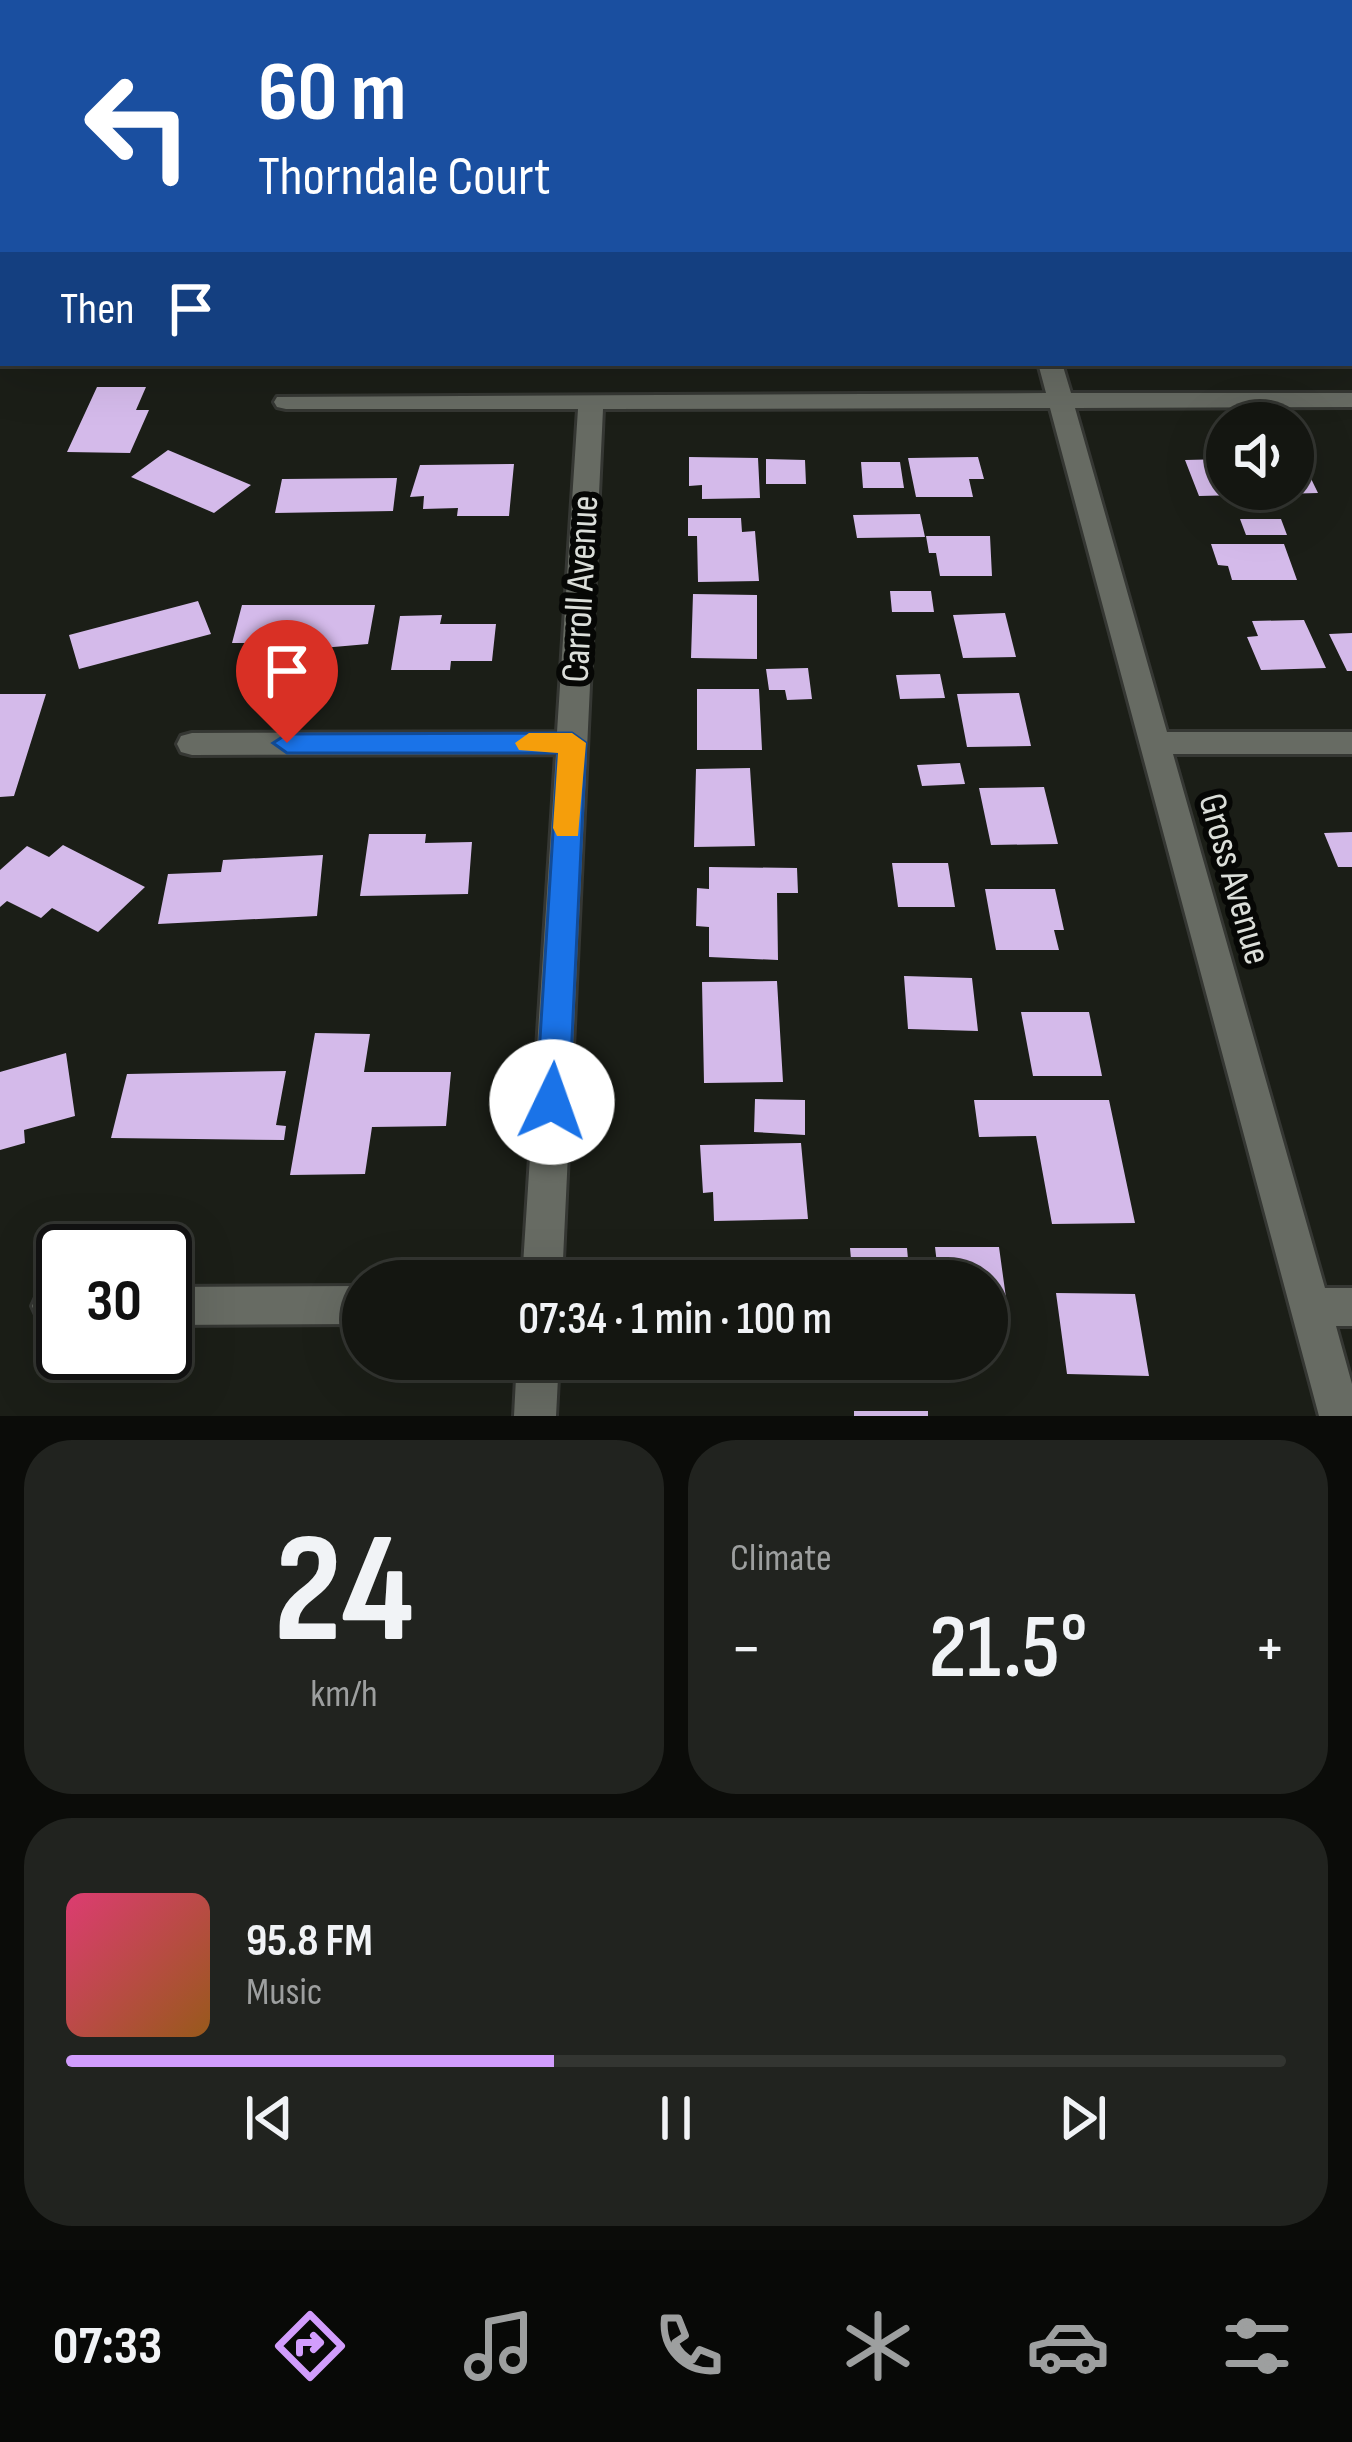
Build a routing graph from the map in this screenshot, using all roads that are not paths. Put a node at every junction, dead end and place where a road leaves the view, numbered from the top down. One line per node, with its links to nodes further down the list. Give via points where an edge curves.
1 (1051, 366): 2 (street, Gross Avenue)
2 (1060, 400): 3 (street); 4 (street); 7 (street, Gross Avenue)
3 (1352, 400)
4 (591, 401): 5 (street); 6 (street, Carroll Avenue)
5 (286, 402)
6 (572, 743): 9 (street); 10 (street, Carroll Avenue)
7 (1153, 743): 8 (street); 13 (street, Gross Avenue)
8 (1352, 743)
9 (192, 744)
10 (543, 1260)
11 (342, 1305): 12 (street)
12 (192, 1306)
13 (1310, 1307): 14 (street); 17 (street, Gross Avenue)
14 (1352, 1307)
15 (537, 1380): 16 (street)
16 (535, 1416)
17 (1340, 1416)

